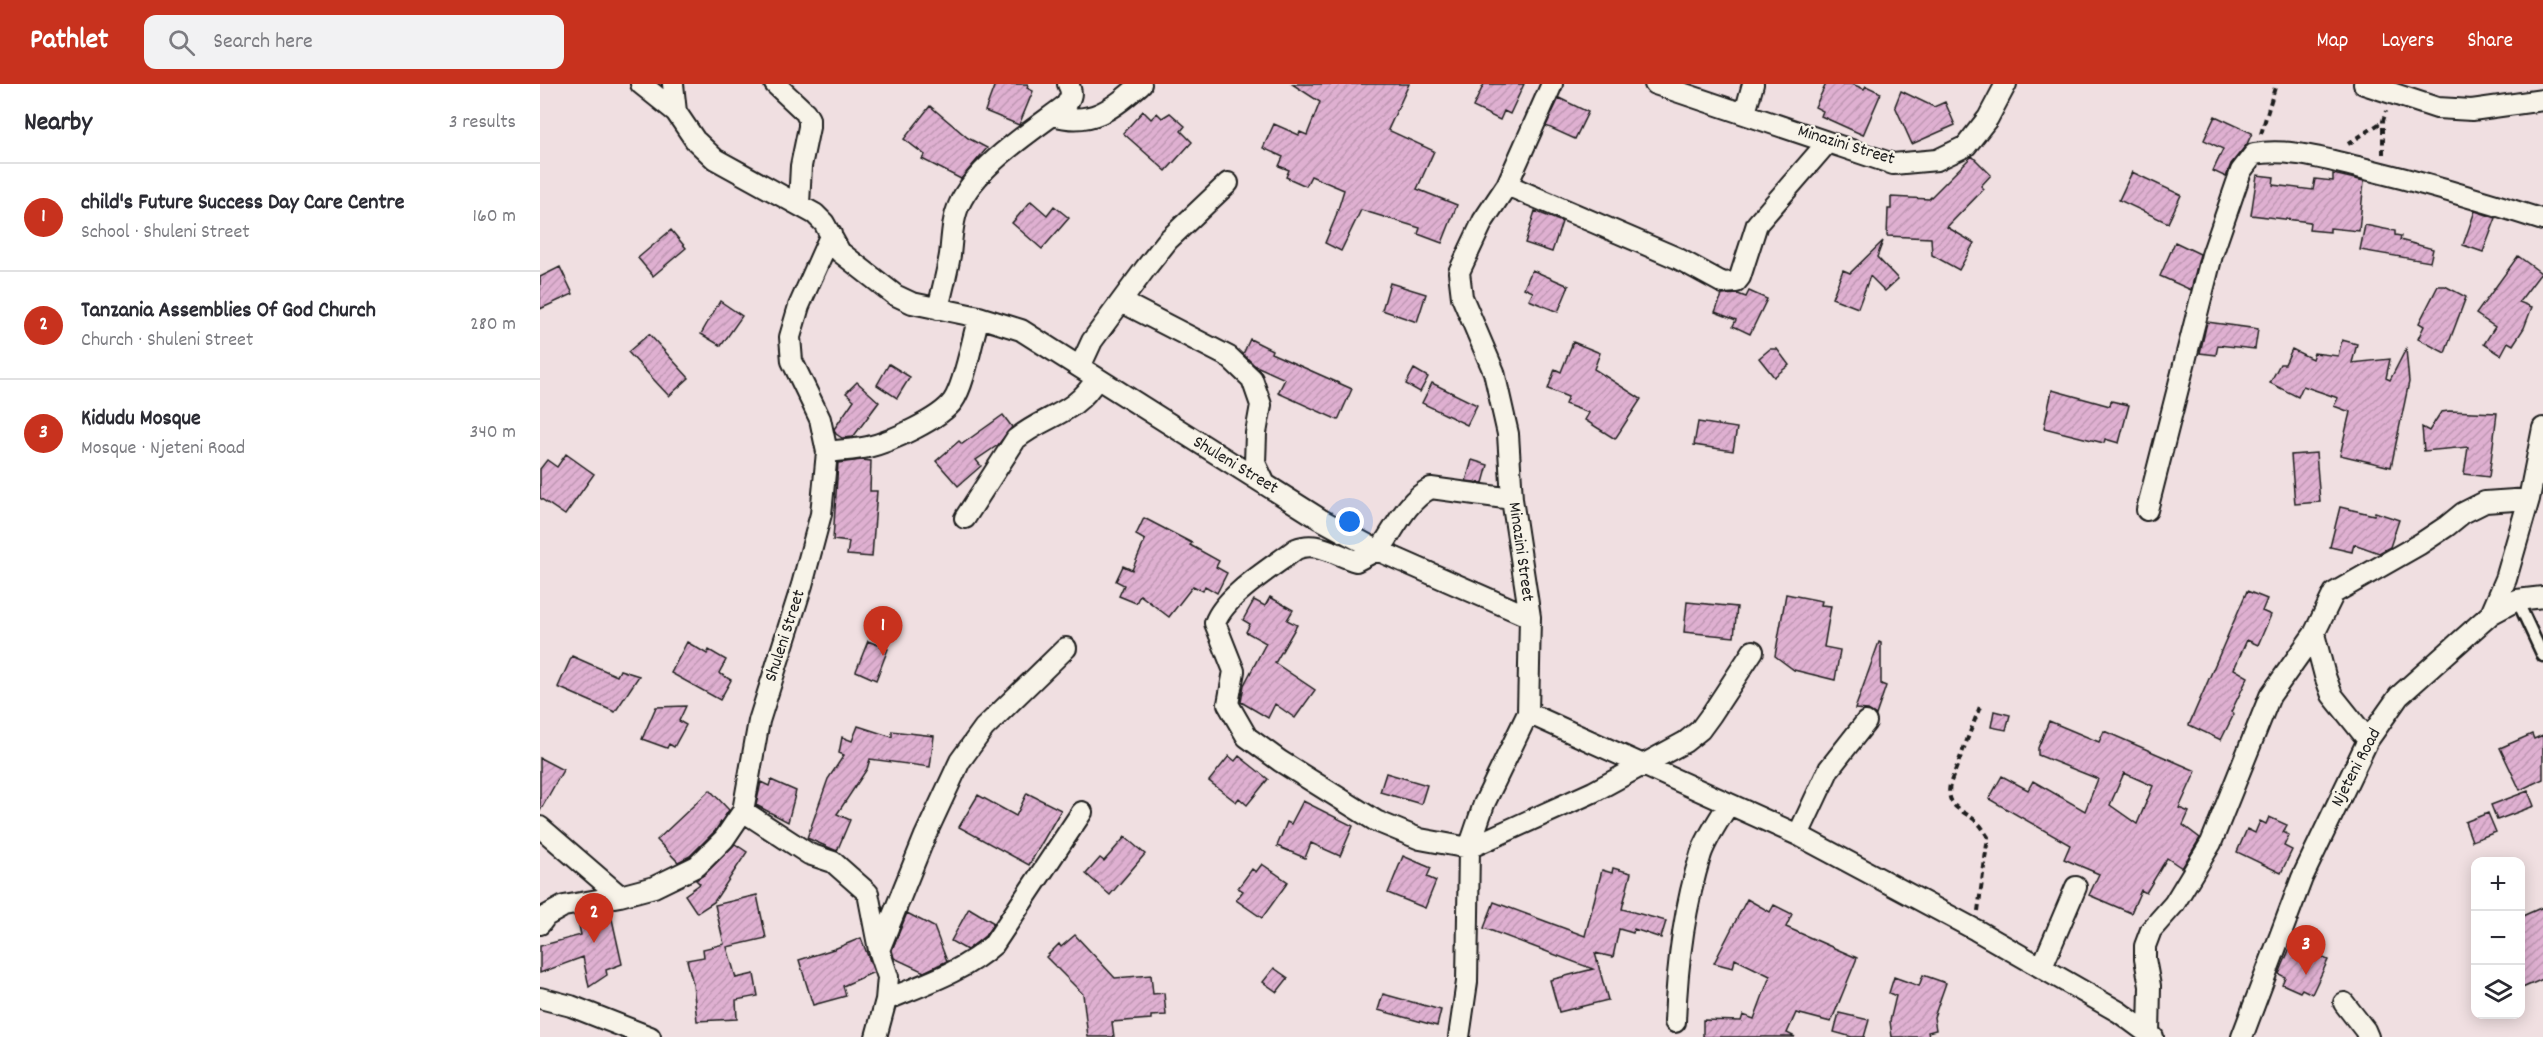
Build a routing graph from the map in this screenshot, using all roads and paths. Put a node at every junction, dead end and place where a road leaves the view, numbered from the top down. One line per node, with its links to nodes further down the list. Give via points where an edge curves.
1 (641, 84): 14 (street)
2 (672, 84): 14 (street)
3 (775, 84): 24 (street, via 809,119)
4 (1068, 84): 16 (street, via 1071,98)
5 (1141, 84): 16 (street, via 1116,106 1098,115 1081,119)
6 (1552, 84): 23 (street, Minazini Street)
7 (1655, 84): 15 (street, Minazini Street)
8 (1753, 84): 15 (street)
9 (2006, 84): 18 (street, Minazini Street, via 1988,118 1966,147 1936,160 1893,164)
10 (2276, 84): 19 (path)
11 (2364, 84): 12 (street)
12 (2399, 91): 13 (street, via 2437,108 2472,110); 17 (path)
13 (2543, 100)
14 (676, 112): 24 (street, Shuleni Street, via 695,140 716,159)
15 (1745, 113): 18 (street, Minazini Street)
16 (1053, 115): 28 (street, via 984,171 964,194 954,221)
17 (2383, 121): 20 (path); 21 (path)
18 (1827, 143): 23 (street, via 1757,224 1736,282 1723,283 1677,258)
19 (2254, 154): 20 (street, via 2274,151); 36 (street, via 2241,171 2212,255)
20 (2325, 159): 21 (street)
21 (2385, 173): 25 (street)
22 (1228, 183): 27 (street, via 1168,240)
23 (1507, 185): 34 (street, Minazini Street, via 1483,221 1460,272 1462,297 1494,372 1508,434)
24 (799, 204): 26 (street, Shuleni Street, via 815,214)
25 (2543, 220)
26 (831, 234): 28 (street, Shuleni Street, via 840,252 879,284 912,303); 32 (street, Shuleni Street, via 799,306 790,337 792,362 820,419)
27 (1122, 302): 30 (street, via 1092,341); 33 (street, via 1229,357 1252,379 1261,405 1255,463)
28 (938, 309): 29 (street, Shuleni Street)
29 (979, 317): 30 (street, Shuleni Street, via 1021,330); 32 (street, via 959,388 943,411 870,447)
30 (1089, 372): 33 (street, Shuleni Street, via 1140,408); 37 (street, via 1087,394 1074,406 1016,439)
31 (2543, 428): 35 (street, Njeteni Road)
32 (827, 452): 53 (street, Shuleni Street, via 821,514 759,721)
33 (1264, 482): 38 (street, Shuleni Street)
34 (1512, 499): 38 (street, via 1431,488 1409,506); 42 (street, Minazini Street)
35 (2529, 499): 41 (street, Njeteni Road, via 2506,579); 43 (street, via 2485,502 2420,544 2340,587 2329,600)
36 (2147, 510)
37 (965, 518)
38 (1378, 551): 42 (street, Shuleni Street); 57 (street, via 1356,561 1306,545 1237,595 1215,623 1234,671 1228,704 1247,737 1376,821 1420,839)
39 (2543, 597): 40 (street)
40 (2517, 600): 41 (street); 46 (lane)
41 (2491, 614): 50 (street, Njeteni Road, via 2399,696)
42 (1530, 618): 48 (street, Minazini Street)
43 (2314, 634): 50 (street, via 2332,695); 68 (street, via 2270,696 2211,843 2174,904 2151,930 2145,946)
44 (1065, 648): 62 (street, via 984,728 960,761)
45 (1753, 651): 51 (street, via 1700,730)
46 (2543, 656)
47 (1982, 704): 61 (path, via 1948,795 1988,837)
48 (1528, 713): 51 (street); 57 (street, Minazini Street, via 1484,804)
49 (1866, 722): 56 (street, via 1829,770)
50 (2368, 740): 72 (street, Njeteni Road, via 2302,878)
51 (1642, 766): 52 (street); 57 (street)
52 (1728, 805): 56 (street); 67 (street, via 1702,851 1692,891 1677,964)
53 (743, 811): 59 (street, Shuleni Street, via 724,839 697,866 654,887); 62 (street, via 809,854 833,862 868,893)
54 (1082, 812): 65 (street, via 994,944 959,970)
55 (540, 827): 59 (street)
56 (1798, 836): 61 (street)
57 (1469, 848): 71 (street, Minazini Street, via 1467,982)
58 (2076, 886): 63 (street)
59 (620, 896): 60 (street, Shuleni Street, via 564,906)
60 (540, 924)
61 (1976, 930): 63 (street)
62 (879, 950): 65 (street, via 888,977)
63 (2042, 968): 68 (street, via 2119,1012)
64 (540, 998): 69 (street)
65 (886, 1000): 70 (street)
66 (2344, 1003): 73 (street)
67 (1675, 1022)
68 (2151, 1036)
69 (650, 1037)
70 (876, 1037)
71 (1460, 1037)
72 (2242, 1037)
73 (2368, 1037)

